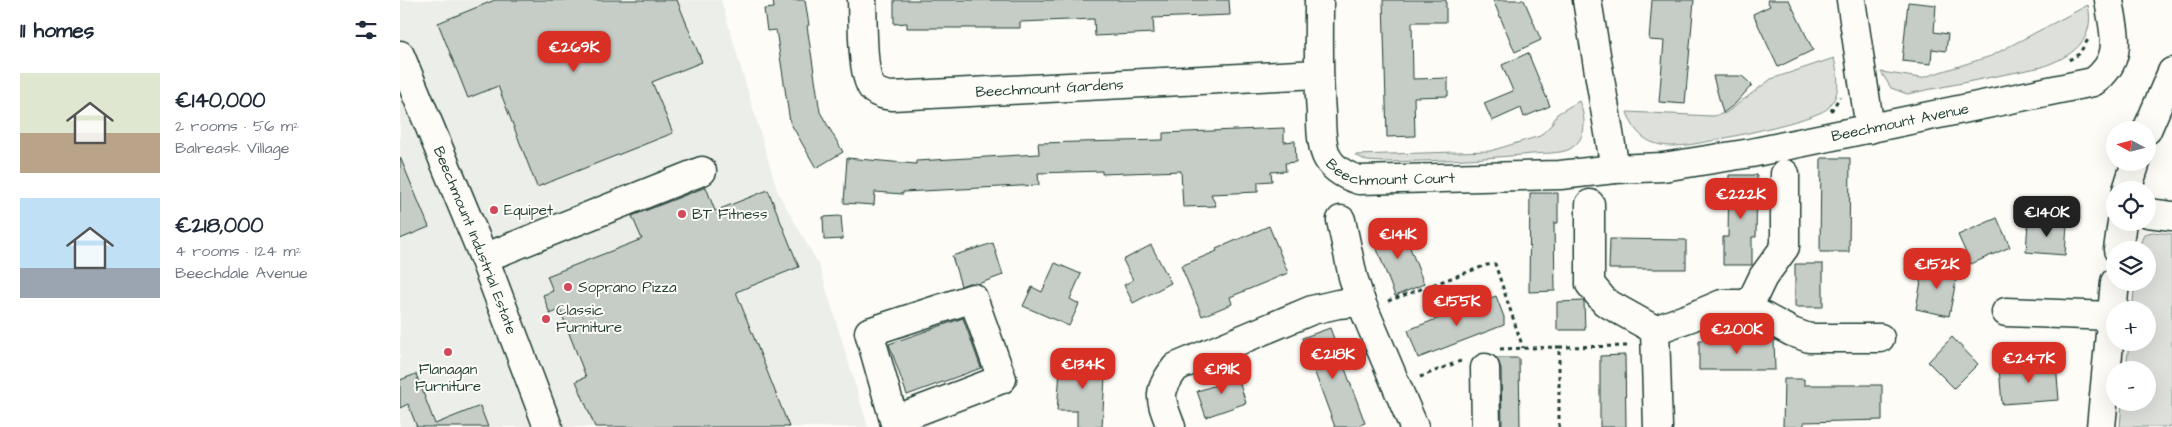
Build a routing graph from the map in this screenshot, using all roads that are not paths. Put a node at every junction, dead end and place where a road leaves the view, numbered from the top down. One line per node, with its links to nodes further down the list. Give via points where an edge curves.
1 (862, 0): 8 (street, Beechmount Gardens, via 866,76 872,89 892,96)
2 (1319, 0): 8 (street, Beechmount Court)
3 (1587, 0): 11 (street)
4 (1851, 0): 10 (street)
5 (2109, 0): 10 (street, Beechmount Avenue, via 2116,49 2103,75 2093,82)
6 (400, 55): 18 (street, Beechmount Industrial Estate)
7 (2172, 72): 9 (street)
8 (1318, 74): 11 (street, Beechmount Court, via 1326,156 1345,176 1359,180 1560,175)
9 (2151, 121)
10 (1870, 129): 11 (street, Beechmount Avenue, via 1683,164)
11 (1615, 169)
12 (702, 171): 18 (street)
13 (1785, 174): 20 (street, via 1785,247 1763,277)
14 (1590, 204): 23 (street, via 1590,284 1605,302)
15 (2156, 214): 16 (street)
16 (2172, 216)
17 (1341, 220): 19 (street, via 1353,278)
18 (484, 258): 28 (street, Beechmount Industrial Estate)
19 (1363, 306): 29 (street, via 1338,304 1312,310 1176,368 1161,391); 30 (street)
20 (1748, 308): 23 (street, via 1740,304 1722,304); 24 (street, via 1809,338)
21 (2006, 312): 22 (street)
22 (2106, 316)
23 (1655, 337): 32 (street)
24 (1880, 338)
25 (2109, 351): 33 (street)
26 (1485, 368): 31 (street)
27 (895, 424): 27 (street, via 869,332 973,298 1002,379)
28 (548, 427)
29 (1170, 427)
30 (1414, 427)
31 (1486, 427)
32 (1658, 427)
33 (2101, 427)

